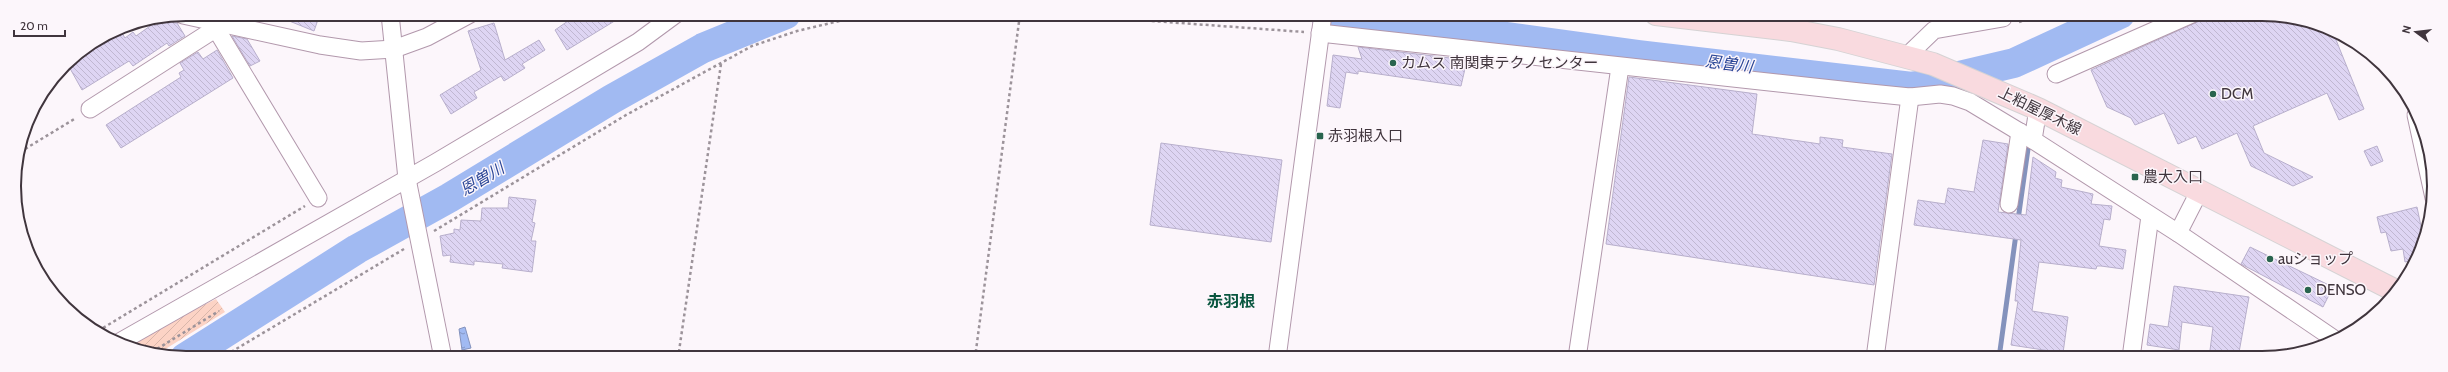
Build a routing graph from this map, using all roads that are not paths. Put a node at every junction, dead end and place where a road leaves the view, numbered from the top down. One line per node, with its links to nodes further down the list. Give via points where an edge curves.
1 (200, 21): 8 (street)
2 (391, 21): 10 (street)
3 (457, 21): 10 (street, via 427,37)
4 (666, 21): 18 (street, via 638,42)
5 (1713, 21): 11 (main road, 上粕屋厚木線, via 1791,30)
6 (1978, 21): 11 (street, via 1934,30)
7 (2176, 21): 13 (street)
8 (214, 26): 10 (street, via 342,49); 15 (street); 20 (street)
9 (1321, 26): 12 (street); 28 (street)
10 (394, 49): 18 (street)
11 (1907, 56): 16 (main road, 上粕屋厚木線, via 1990,87)
12 (1620, 67): 14 (street); 29 (street)
13 (2056, 74)
14 (1910, 97): 17 (street, via 1940,94 1970,102); 30 (street)
15 (90, 109)
16 (2038, 109): 17 (street); 19 (main road, 上粕屋厚木線)
17 (2026, 136): 21 (street); 22 (street)
18 (409, 186): 26 (street); 27 (street)
19 (2199, 192): 23 (street); 24 (main road, 上粕屋厚木線)
20 (318, 198)
21 (2009, 204)
22 (2150, 216): 23 (street); 31 (street)
23 (2178, 233): 25 (street)
24 (2391, 289)
25 (2330, 336)
26 (124, 339)
27 (442, 351)
28 (1278, 351)
29 (1578, 351)
30 (1876, 351)
31 (2132, 351)

